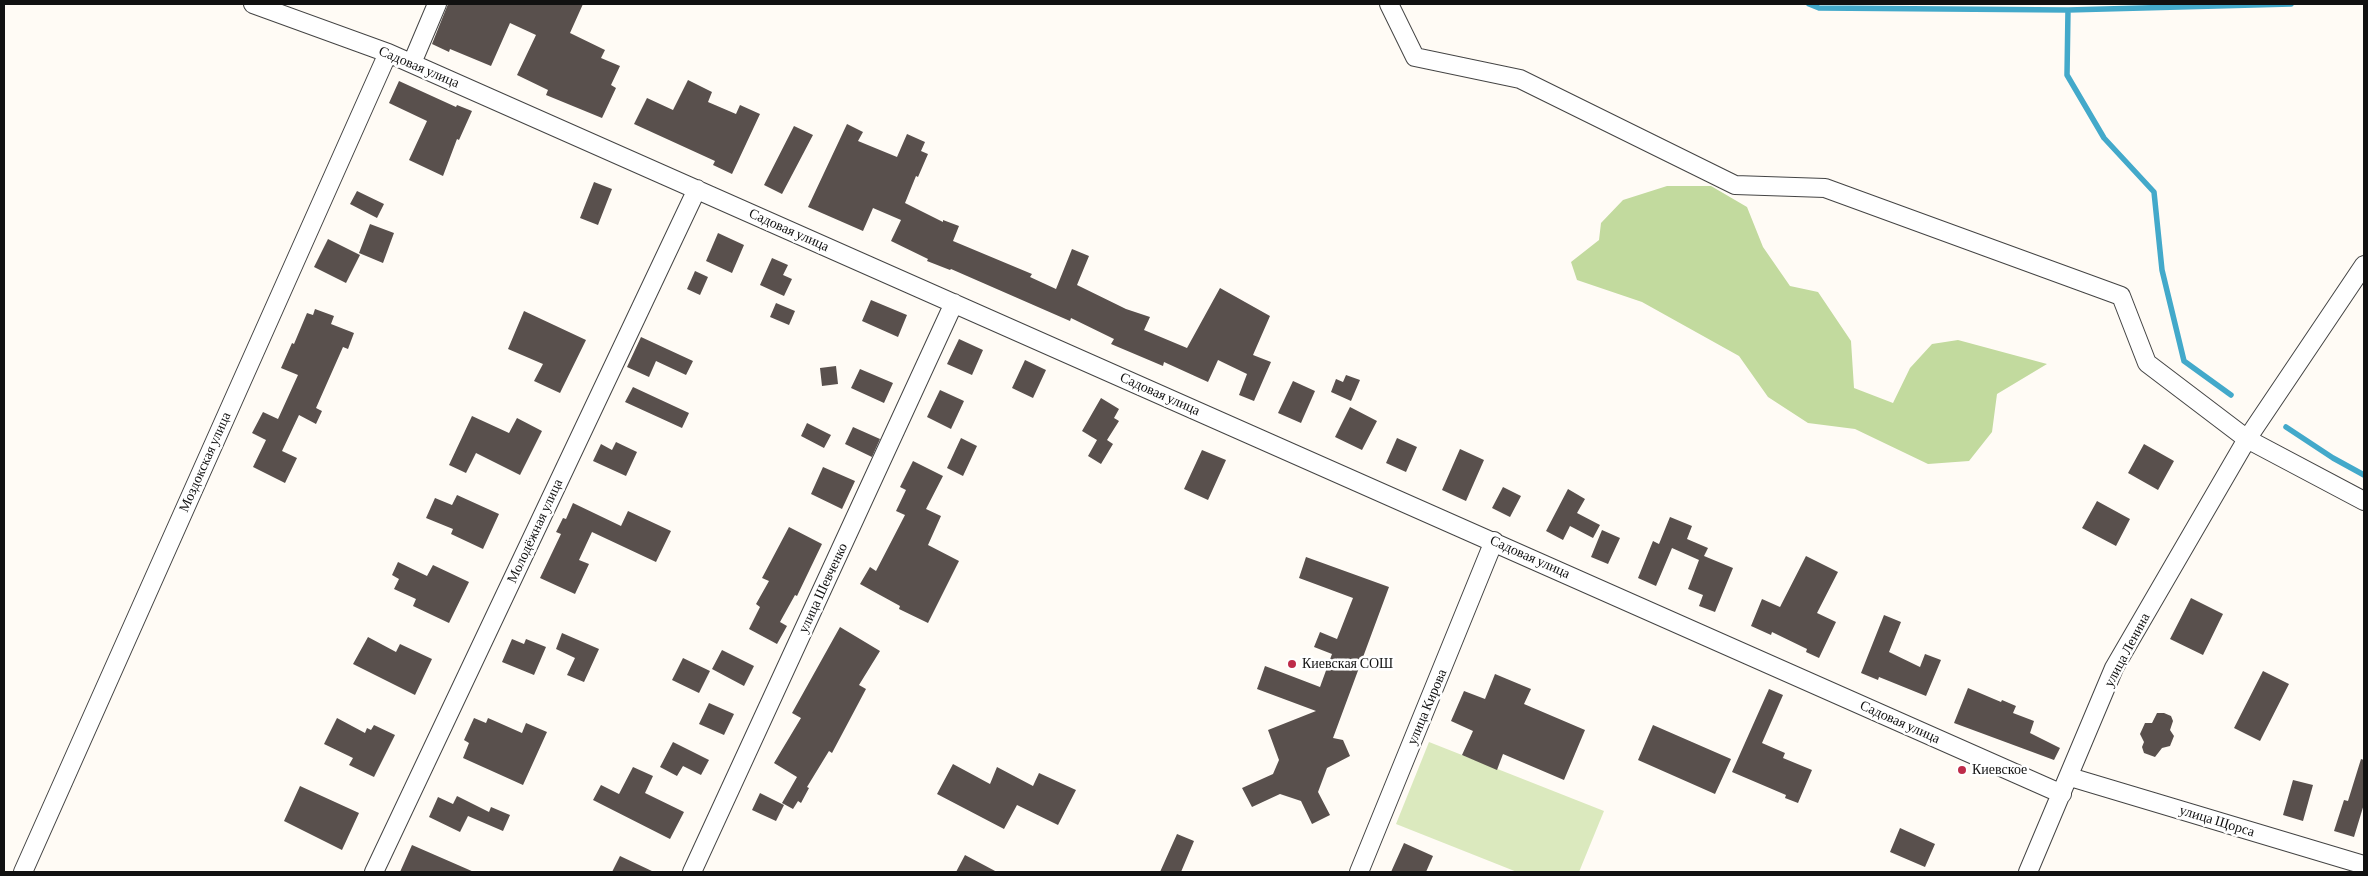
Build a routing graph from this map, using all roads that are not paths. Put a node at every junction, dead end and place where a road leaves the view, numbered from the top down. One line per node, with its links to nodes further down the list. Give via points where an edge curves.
1 (253, 4): 4 (street, Садовая улица)
2 (436, 4): 5 (street)
3 (1388, 4): 9 (street, via 1415,57 1520,78 1735,185 1825,188 2121,296 2147,363)
4 (388, 52): 5 (street, Садовая улица); 15 (street, Моздокская улица)
5 (412, 63): 6 (street, Садовая улица)
6 (696, 189): 8 (street, Садовая улица); 16 (street, Молодёжная улица)
7 (2364, 265): 9 (street, улица Ленина)
8 (954, 303): 11 (street, Садовая улица); 17 (street, улица Шевченко)
9 (2247, 439): 10 (street); 12 (street, улица Ленина, via 2114,668)
10 (2364, 501)
11 (1494, 541): 13 (street, Садовая улица); 18 (street, улица Кирова)
12 (2070, 777): 13 (street, улица Ленина); 14 (street, улица Щорса)
13 (2062, 794): 19 (street, улица Ленина)
14 (2364, 865)
15 (23, 872)
16 (374, 872)
17 (692, 872)
18 (1359, 872)
19 (2028, 872)

